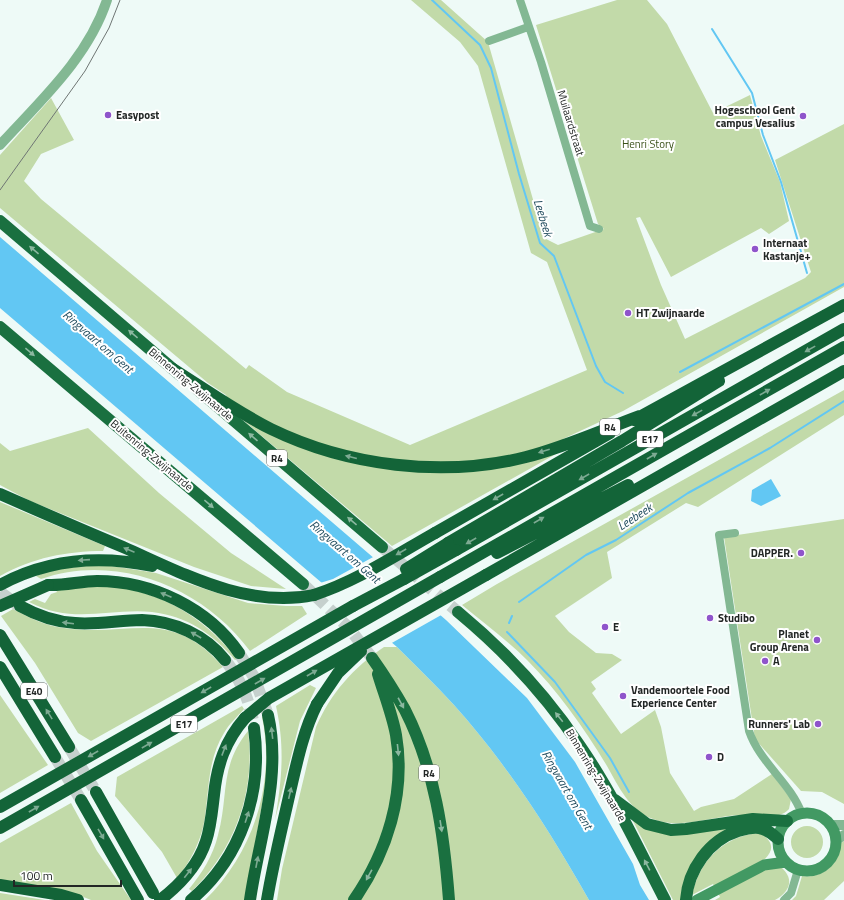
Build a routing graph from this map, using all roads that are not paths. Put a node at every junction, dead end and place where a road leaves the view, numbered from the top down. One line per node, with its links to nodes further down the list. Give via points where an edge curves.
1 (107, 0): 5 (street, via 90,37 73,63)
2 (520, 0): 3 (street, Muilaardstraat)
3 (528, 27): 4 (street); 7 (street, Muilaardstraat, via 542,62 587,228)
4 (489, 41)
5 (0, 145)
6 (0, 221): 13 (highway, Binnenring-Zwijnaarde / R4, one-way to 6)
7 (599, 229)
8 (844, 305): 12 (highway, E17)
9 (0, 327): 23 (highway, Buitenring-Zwijnaarde, one-way to 23)
10 (844, 329): 19 (highway, E17, one-way to 19)
11 (844, 347): 21 (highway, E17, one-way to 11)
12 (768, 348): 15 (highway, E17); 19 (highway, E17, via 731,374)
13 (173, 369): 15 (highway, R4, one-way to 13, via 524,457 492,463 420,467 389,464 336,454 287,436 254,419); 20 (highway, Binnenring-Zwijnaarde / R4, one-way to 13)
14 (844, 371): 16 (highway, E17)
15 (640, 416): 22 (highway, E17, one-way to 22, bridge, via 336,588 314,595 286,598 250,595 231,591)
16 (709, 447): 21 (highway, E17); 28 (highway, E17, bridge)
17 (0, 494): 22 (highway, one-way to 17)
18 (735, 533): 41 (street, via 719,535 749,731 762,756 797,800)
19 (452, 546): 40 (highway, E17, one-way to 40, bridge, via 399,573 353,606)
20 (382, 547)
21 (471, 563): 46 (highway, E17, one-way to 21, bridge, via 440,578)
22 (178, 571): 24 (highway, one-way to 24, via 100,559 57,563 30,571)
23 (303, 584)
24 (0, 585)
25 (0, 606): 30 (highway, one-way to 25, bridge, via 210,622 181,602 165,594 137,586 83,581 48,585)
26 (20, 606): 31 (highway, one-way to 26, via 205,641 170,624 142,620 88,624 61,622 40,616)
27 (458, 612): 38 (highway, Binnenring-Zwijnaarde, one-way to 27, via 580,746 531,682 507,655)
28 (387, 631): 53 (highway, E17, one-way to 28, bridge, via 182,881 202,851 209,829 218,770 228,741 245,718 269,698); 58 (highway, one-way to 28, bridge, via 307,724 316,704 338,673)
29 (0, 635): 35 (highway, E40, one-way to 29)
30 (239, 653)
31 (225, 660)
32 (0, 667): 36 (highway, E40)
33 (268, 714): 57 (highway, one-way to 33, via 272,783 273,744)
34 (254, 728): 54 (highway, one-way to 34, via 225,863 246,820 256,772)
35 (69, 747)
36 (56, 757)
37 (96, 792): 53 (highway)
38 (611, 797): 43 (highway, via 640,820 659,828 686,829); 61 (highway, Binnenring-Zwijnaarde, one-way to 38)
39 (81, 800): 56 (highway, one-way to 56)
40 (0, 806)
41 (802, 814): 42 (main road); 44 (main road, via 817,815)
42 (787, 821): 43 (highway, via 772,820); 48 (main road)
43 (751, 824): 48 (highway); 62 (highway, via 722,838 707,851 690,879)
44 (830, 825): 45 (street); 47 (main road)
45 (844, 825)
46 (0, 828)
47 (840, 837): 51 (main road, via 832,856 822,867)
48 (775, 839): 49 (main road); 50 (main road)
49 (786, 862): 50 (main road); 51 (main road)
50 (764, 865): 63 (main road)
51 (798, 870): 64 (street, via 791,893)
52 (0, 885): 55 (highway)
53 (157, 896)
54 (194, 898)
55 (78, 900)
56 (138, 900)
57 (250, 900)
58 (267, 900)
59 (354, 900): 60 (highway, R4, via 381,853 394,813 397,793 396,735 392,715 372,658 405,710 427,764 442,828)
60 (450, 900)
61 (665, 900)
62 (686, 900)
63 (697, 900)
64 (784, 900)

